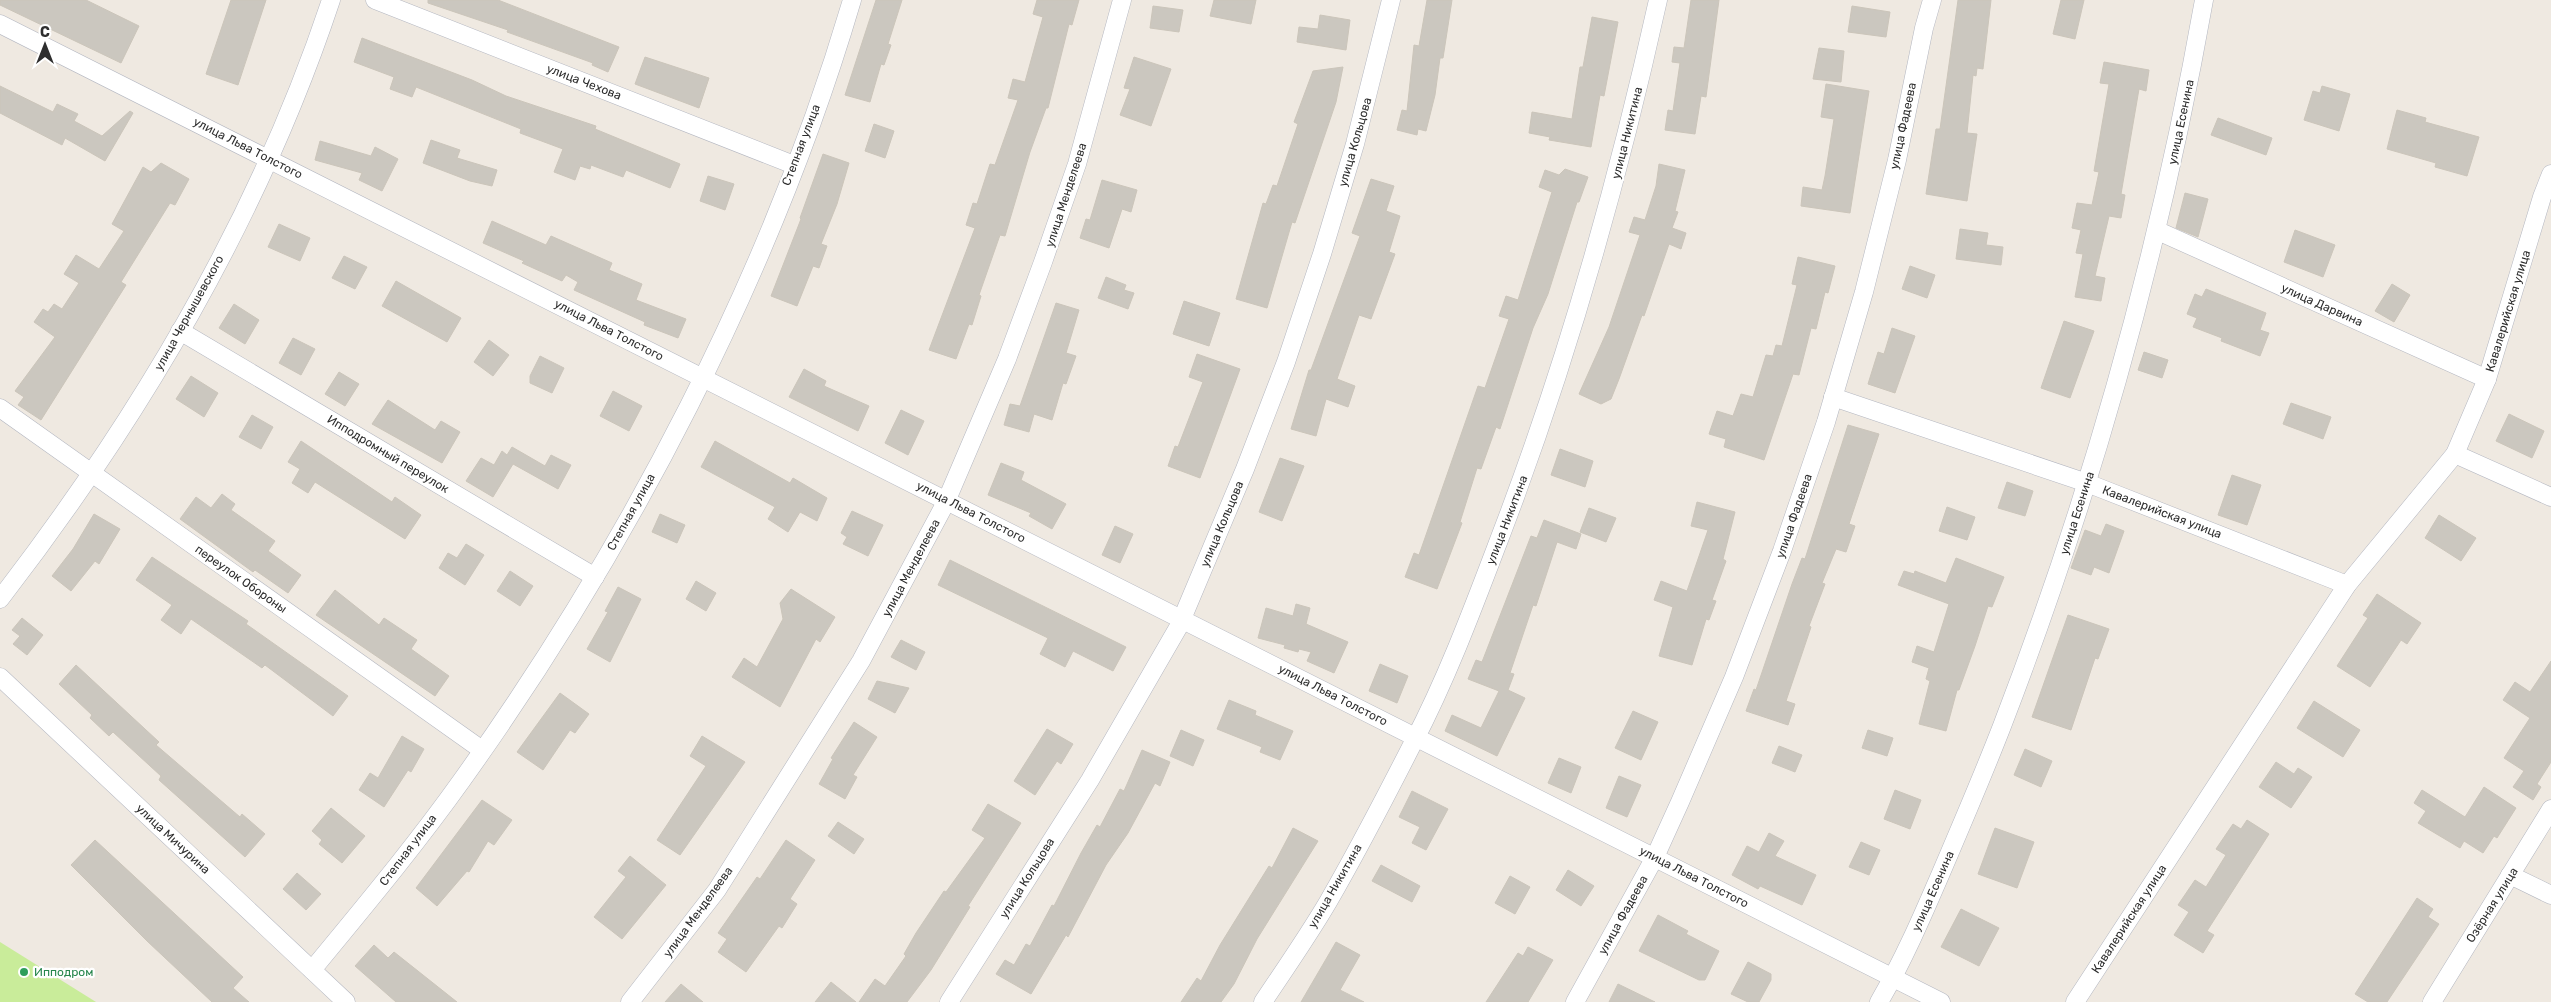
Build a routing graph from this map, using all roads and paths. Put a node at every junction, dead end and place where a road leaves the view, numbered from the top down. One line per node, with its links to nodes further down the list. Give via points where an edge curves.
1 (331, 0): 10 (street, улица Чернышевского)
2 (375, 0): 11 (street, улица Чехова)
3 (852, 0): 11 (street, Степная улица)
4 (1122, 0): 24 (street, улица Менделеева, via 1079,155 1044,262 1007,359)
5 (1391, 0): 28 (street, улица Кольцова, via 1355,144 1304,308 1245,469)
6 (1658, 0): 30 (street, улица Никитина, via 1605,222 1569,342 1530,460 1485,577)
7 (1932, 0): 18 (street, улица Фадеева, via 1878,236)
8 (2204, 0): 14 (street, улица Есенина)
9 (0, 24): 10 (street, улица Льва Толстого)
10 (267, 158): 15 (street, улица Чернышевского, via 203,292); 16 (street, улица Льва Толстого)
11 (794, 165): 16 (street, Степная улица, via 761,249)
12 (2551, 174): 13 (street, Кавалерийская улица)
13 (2546, 199): 17 (street, Кавалерийская улица)
14 (2158, 231): 17 (street, улица Дарвина); 22 (street, улица Есенина)
15 (180, 331): 21 (street, улица Чернышевского); 25 (street, Ипподромный переулок)
16 (702, 377): 24 (street, улица Льва Толстого); 25 (street, Степная улица)
17 (2488, 379): 20 (street, Кавалерийская улица)
18 (1833, 397): 22 (street, Кавалерийская улица); 33 (street, улица Фадеева, via 1782,551 1737,668)
19 (0, 408): 21 (street, переулок Обороны)
20 (2456, 454): 23 (street); 26 (street, Кавалерийская улица)
21 (92, 474): 27 (street, улица Чернышевского); 31 (street, переулок Обороны)
22 (2087, 483): 26 (street, Кавалерийская улица); 37 (street, улица Есенина, via 2032,648 1979,784)
23 (2551, 497)
24 (946, 500): 28 (street, улица Льва Толстого); 39 (street, улица Менделеева, via 856,670 716,890)
25 (595, 577): 31 (street, Степная улица)
26 (2347, 585): 45 (street, Кавалерийская улица)
27 (0, 600)
28 (1182, 618): 30 (street, улица Льва Толстого); 40 (street, улица Кольцова, via 1090,780)
29 (0, 677): 36 (street, улица Мичурина)
30 (1417, 737): 33 (street, улица Льва Толстого); 41 (street, улица Никитина, via 1328,903)
31 (482, 750): 36 (street, Степная улица, via 386,879)
32 (2551, 809): 34 (street, Озёрная улица)
33 (1654, 857): 37 (street, улица Льва Толстого); 42 (street, улица Фадеева)
34 (2510, 875): 35 (street); 46 (street, Озёрная улица)
35 (2551, 895)
36 (312, 970): 38 (street, улица Мичурина)
37 (1894, 977): 43 (street, улица Есенина); 44 (street, улица Льва Толстого)
38 (346, 1002)
39 (630, 1002)
40 (949, 1002)
41 (1263, 1002)
42 (1575, 1002)
43 (1879, 1002)
44 (1942, 1002)
45 (2075, 1002)
46 (2432, 1002)

